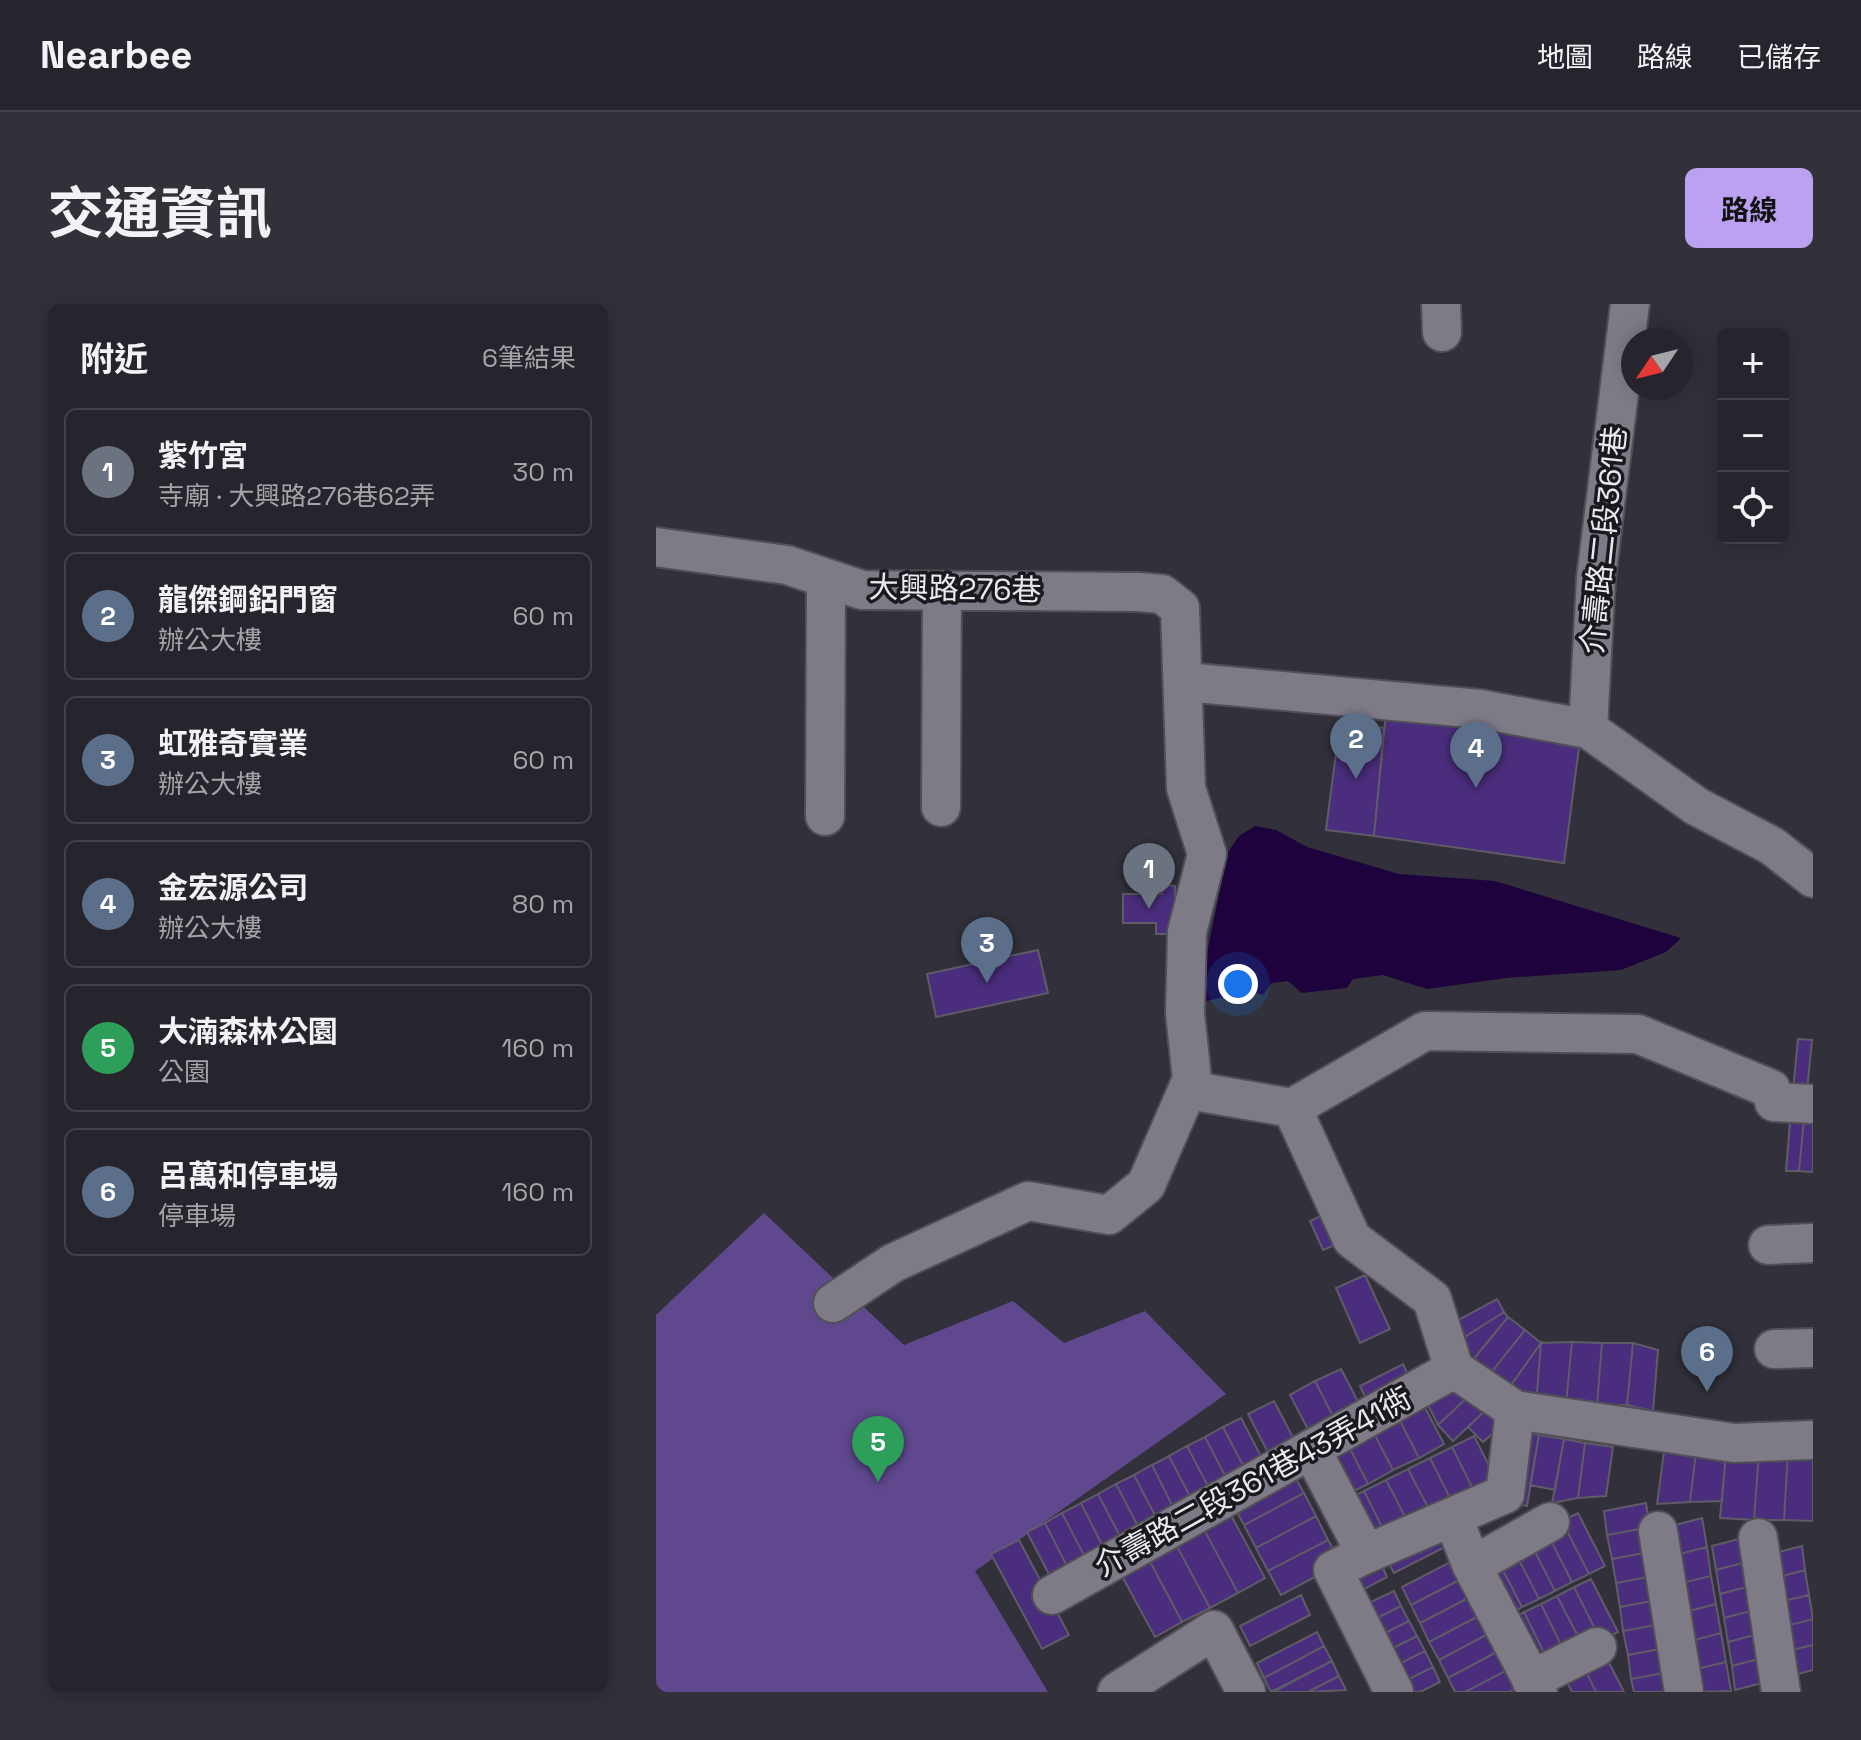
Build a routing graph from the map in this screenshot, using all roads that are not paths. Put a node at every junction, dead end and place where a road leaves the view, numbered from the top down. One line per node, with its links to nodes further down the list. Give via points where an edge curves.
1 (1630, 304): 6 (street, 介壽路二段361巷, via 1596,578)
2 (656, 547): 3 (street, 大興路276巷, via 787,565)
3 (826, 578): 4 (street, 大興路276巷, via 862,590); 8 (street)
4 (942, 591): 5 (street, 大興路276巷, via 1162,594 1180,608); 7 (street)
5 (1185, 682): 6 (street, via 1480,709); 10 (street, 大興路276巷, via 1186,788 1207,854 1187,932 1185,1013 1192,1079)
6 (1588, 729): 9 (street, via 1696,806 1772,846)
7 (941, 807)
8 (825, 816)
9 (1813, 878)
10 (1188, 1090): 12 (street); 15 (street, via 1146,1185 1109,1215 1028,1201 893,1263)
11 (1813, 1104): 12 (street, via 1774,1102 1771,1089 1638,1034 1425,1031)
12 (1292, 1108): 18 (street, via 1352,1239 1432,1299)
13 (1813, 1243): 14 (street)
14 (1768, 1245)
15 (833, 1303)
16 (1813, 1348): 17 (street)
17 (1774, 1349)
18 (1454, 1369): 19 (street); 21 (street, 介壽路二段361巷43弄41衖)
19 (1515, 1410): 20 (street, via 1734,1443); 22 (street, via 1505,1494)
20 (1813, 1440)
21 (1311, 1449): 26 (street); 28 (street, 介壽路二段361巷43弄41衖)
22 (1453, 1518): 26 (street); 27 (street)
23 (1550, 1522): 27 (street)
24 (1658, 1531): 34 (street)
25 (1758, 1538): 35 (street)
26 (1366, 1554): 33 (street, via 1333,1570)
27 (1472, 1566): 30 (street)
28 (1052, 1595)
29 (1597, 1647): 30 (street)
30 (1535, 1686)
31 (1117, 1692): 32 (street, via 1214,1630)
32 (1246, 1692)
33 (1394, 1692)
34 (1684, 1692)
35 (1781, 1692)

